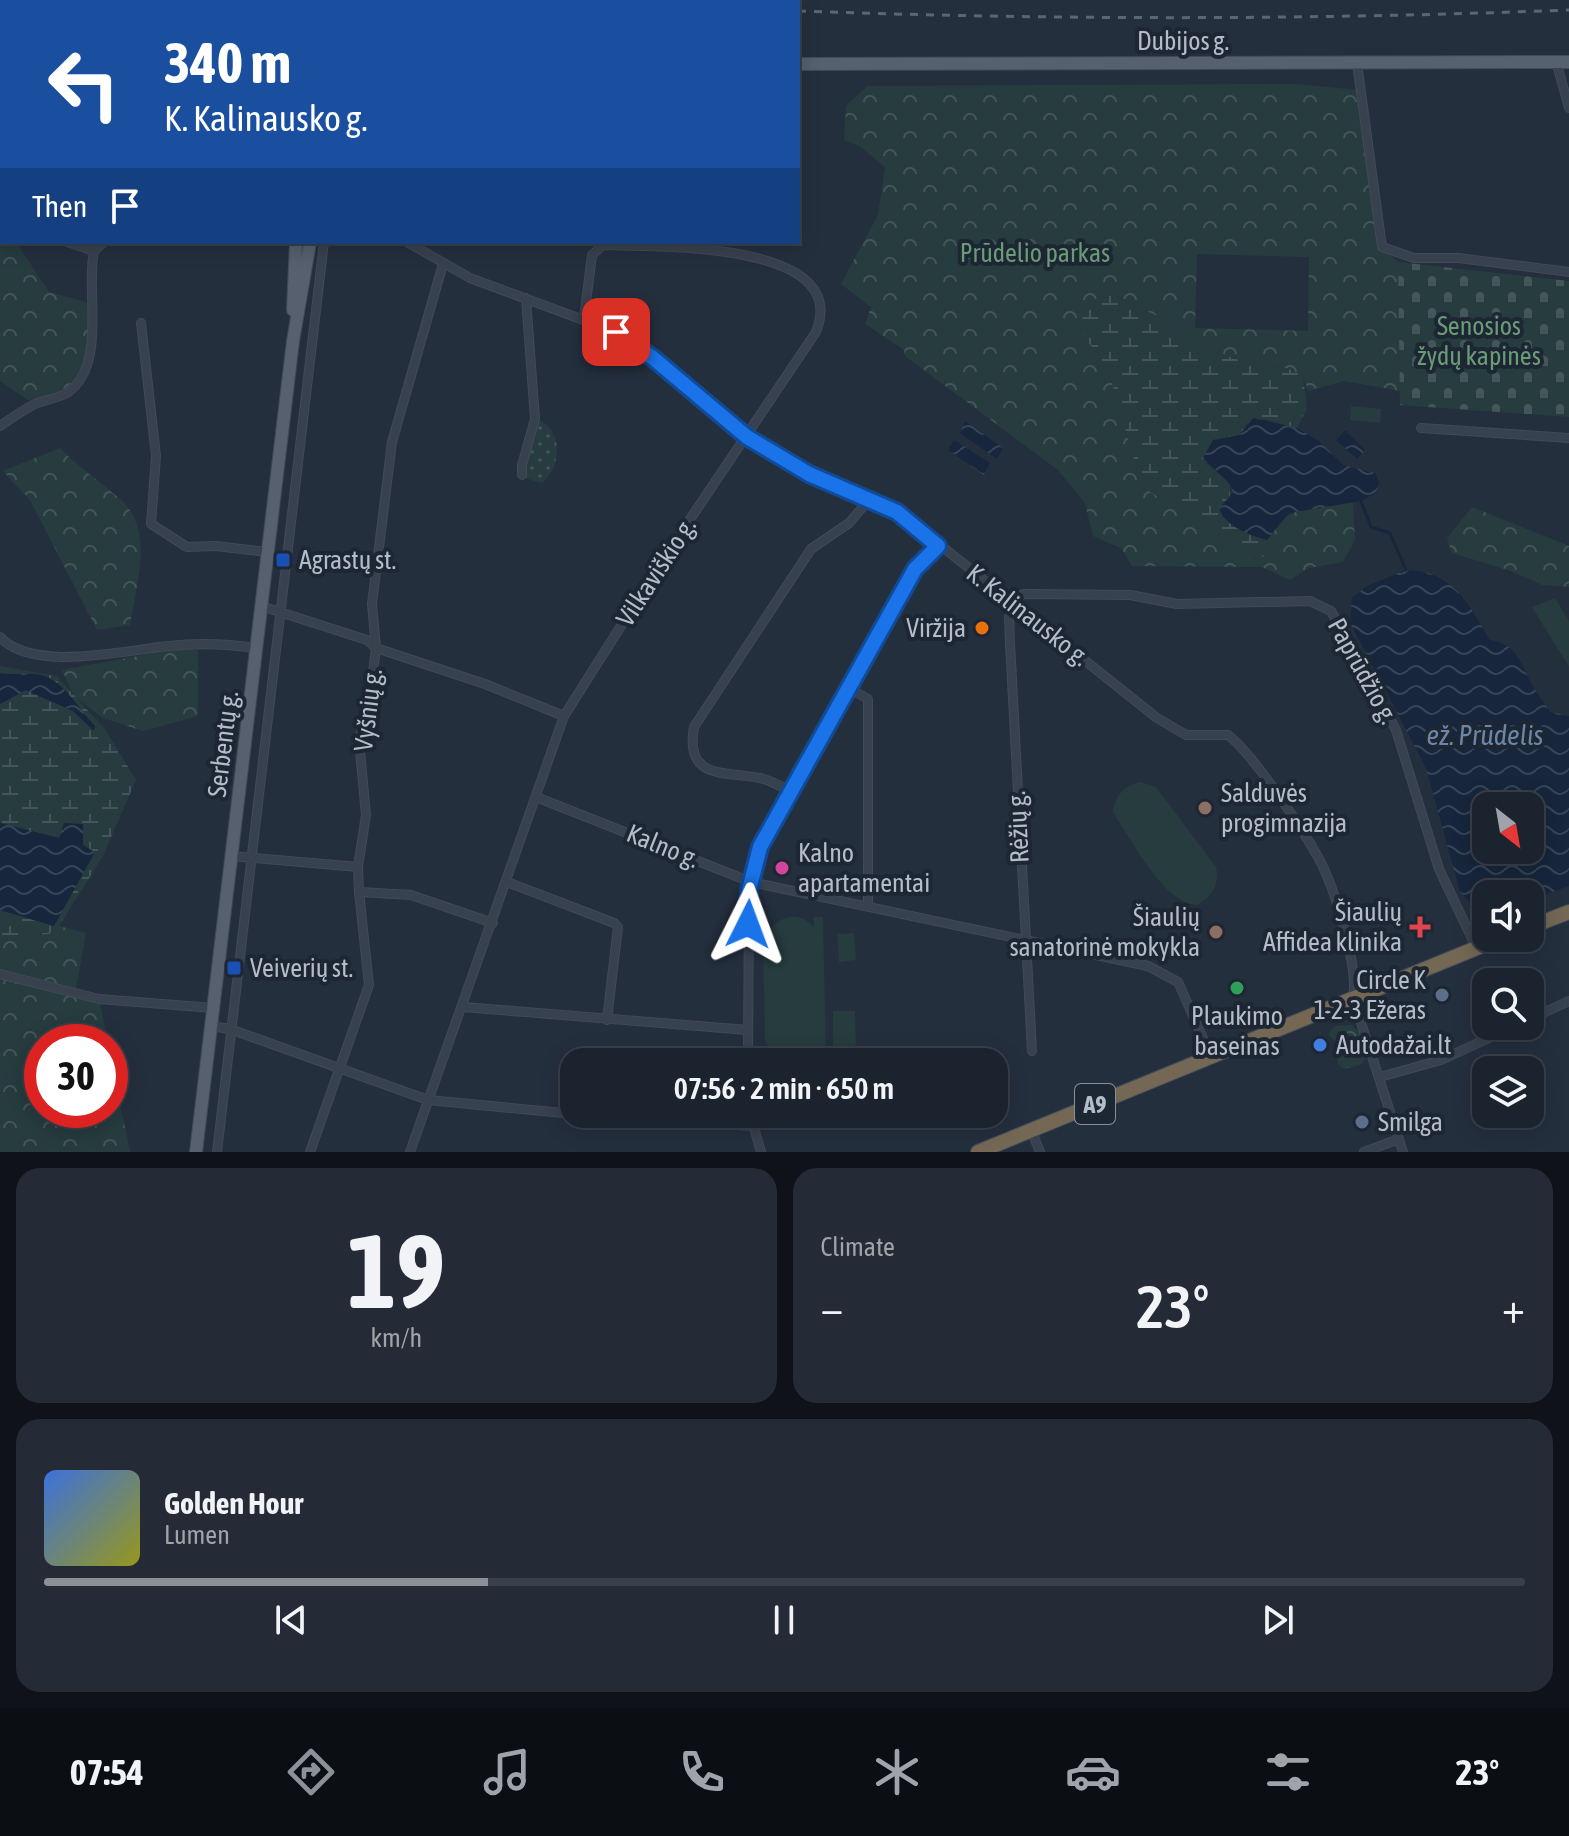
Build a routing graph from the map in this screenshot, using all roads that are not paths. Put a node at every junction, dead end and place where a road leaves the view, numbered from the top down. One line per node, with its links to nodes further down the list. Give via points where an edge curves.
1 (1563, 62): 2 (main road, Dubijos g.); 4 (street)
2 (1357, 63): 3 (main road, Dubijos g.); 14 (street, via 1382,247 1414,258)
3 (800, 64)
4 (1566, 84): 5 (street)
5 (1569, 108)
6 (73, 244): 12 (street)
7 (102, 244): 12 (street)
8 (296, 244): 18 (main road, Serbentų g.)
9 (310, 244): 18 (main road, Serbentų g.)
10 (324, 244): 29 (street)
11 (410, 244): 13 (street, K. Kalinausko g.)
12 (94, 251): 19 (street, via 89,274 94,326 78,379 64,395 35,404)
13 (443, 264): 15 (street, K. Kalinausko g.); 32 (street, Vyšnių g., via 392,442 372,604)
14 (1569, 272)
15 (526, 298): 16 (street, K. Kalinausko g.); 23 (street, via 535,419)
16 (584, 318): 21 (street, K. Kalinausko g., via 653,358); 21 (street, Vilkaviškio g., via 592,255 603,245 747,255 802,275 817,293 820,321)
17 (141, 323): 26 (street, via 156,456 151,524 187,547)
18 (293, 341): 26 (main road, Serbentų g.)
19 (0, 426)
20 (1421, 428): 22 (street)
21 (747, 437): 24 (street, K. Kalinausko g.); 34 (street, Vilkaviškio g.)
22 (1569, 438)
23 (522, 475)
24 (868, 501): 25 (street, K. Kalinausko g., via 897,512); 35 (street, via 849,523 811,549 694,727 693,746 706,769 762,778)
25 (938, 546): 27 (street, K. Kalinausko g.); 33 (street, via 915,569)
26 (267, 552): 28 (main road, Serbentų g.)
27 (1012, 602): 47 (street, Paprūdžio g., via 1023,594 1130,595 1177,604 1310,601 1331,611 1396,730 1435,859); 48 (street, Rėžių g.); 51 (street, K. Kalinausko g., via 1171,727 1186,735 1228,735 1240,746 1320,859 1346,945)
28 (261, 606): 29 (street); 31 (main road, Serbentų g.)
29 (280, 611): 32 (street, via 367,640); 38 (street)
30 (0, 637): 31 (street, via 33,655 100,655 170,645)
31 (256, 648): 37 (main road, Serbentų g.)
32 (376, 648): 34 (street); 39 (street, Vyšnių g., via 359,740 366,815)
33 (847, 687): 35 (street); 43 (street, via 868,699)
34 (564, 716): 36 (street, Vilkaviškio g.)
35 (790, 791): 41 (street, via 760,847)
36 (536, 797): 40 (street, Vilkaviškio g.); 41 (street, Kalno g.)
37 (231, 856): 38 (street); 54 (main road, Serbentų g.)
38 (250, 859): 39 (street); 58 (street)
39 (358, 867): 42 (street, Vyšnių g.)
40 (507, 882): 46 (street, Vilkaviškio g.); 56 (street, via 618,927)
41 (751, 882): 43 (street, Kalno g.); 59 (street)
42 (359, 892): 46 (street, via 411,895); 64 (street, Vyšnių g., via 369,985)
43 (868, 906): 48 (street, Kalno g.)
44 (1569, 912): 45 (highway)
45 (1544, 922)
46 (493, 923): 53 (street, Vilkaviškio g.)
47 (1472, 938)
48 (1024, 939): 62 (street, Rėžių g.); 63 (street, Kalno g., via 1148,966 1178,982)
49 (1472, 949): 51 (highway, A9)
50 (0, 974): 54 (street, via 99,999)
51 (1353, 998): 63 (highway, A9); 65 (street, K. Kalinausko g.)
52 (1569, 1001): 55 (street)
53 (463, 1007): 56 (street); 66 (street, Vilkaviškio g.)
54 (213, 1008): 57 (main road, Serbentų g.)
55 (1544, 1013)
56 (607, 1020): 59 (street)
57 (211, 1026): 58 (street); 71 (main road, Serbentų g.)
58 (230, 1029): 64 (street); 72 (street)
59 (748, 1030): 61 (street)
60 (1485, 1040): 65 (street, via 1441,1060)
61 (748, 1048)
62 (1032, 1051)
63 (1211, 1056): 69 (highway, A9)
64 (340, 1068): 66 (street); 73 (street, Vyšnių g.)
65 (1380, 1077): 70 (street, K. Kalinausko g.)
66 (428, 1100): 67 (street); 74 (street, Vilkaviškio g.)
67 (560, 1113)
68 (753, 1128): 75 (street)
69 (1031, 1130): 76 (highway, A9); 77 (street)
70 (1399, 1139): 78 (street); 79 (street, K. Kalinausko g.)
71 (196, 1152)
72 (217, 1152)
73 (310, 1152)
74 (410, 1152)
75 (761, 1152)
76 (978, 1152)
77 (1040, 1152)
78 (1364, 1152)
79 (1403, 1152)

